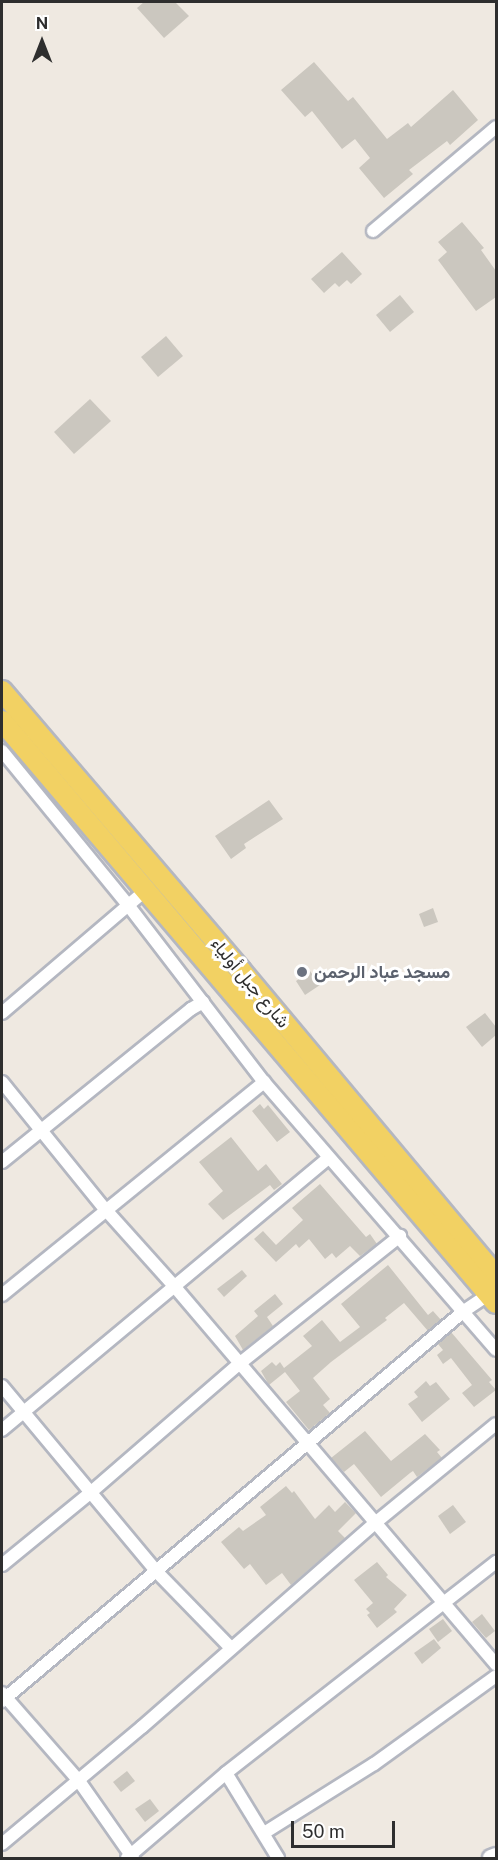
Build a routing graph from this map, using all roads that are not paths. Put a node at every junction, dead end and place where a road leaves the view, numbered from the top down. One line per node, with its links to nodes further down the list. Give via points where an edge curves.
1 (496, 127): 2 (street)
2 (373, 231)
3 (2, 691): 18 (main road, شارع جبل أولياء, via 242,971)
4 (2, 721): 6 (main road, شارع جبل أولياء)
5 (2, 751): 7 (street)
6 (147, 890): 7 (street); 18 (main road, شارع جبل أولياء)
7 (128, 904): 8 (street); 9 (street)
8 (203, 1002): 11 (street); 12 (street)
9 (2, 1013)
10 (2, 1082): 12 (street)
11 (264, 1082): 13 (street); 15 (street)
12 (41, 1130): 14 (street); 15 (street)
13 (330, 1158): 16 (street); 17 (street)
14 (2, 1162)
15 (105, 1209): 17 (street); 19 (street)
16 (400, 1236): 20 (street); 22 (street)
17 (174, 1286): 22 (street); 24 (street)
18 (494, 1291): 20 (street)
19 (2, 1294)
20 (464, 1311): 21 (street); 27 (street)
21 (496, 1350)
22 (239, 1364): 27 (street); 28 (street)
23 (2, 1386): 24 (street)
24 (23, 1413): 26 (street); 28 (street)
25 (496, 1424): 29 (street)
26 (2, 1430)
27 (308, 1442): 29 (street); 32 (street)
28 (90, 1493): 31 (street); 32 (street)
29 (375, 1522): 33 (street); 34 (street)
30 (496, 1562): 33 (street)
31 (2, 1565)
32 (156, 1572): 34 (street); 37 (street)
33 (443, 1601): 35 (street); 38 (street)
34 (231, 1648): 39 (street)
35 (496, 1664)
36 (496, 1676): 40 (street, via 374,1764)
37 (3, 1697): 39 (street)
38 (226, 1773): 40 (street); 43 (street)
39 (79, 1781): 41 (street); 43 (street)
40 (264, 1833): 44 (street)
41 (2, 1844)
42 (496, 1856): 45 (street)
43 (131, 1858)
44 (278, 1858)
45 (491, 1858)

